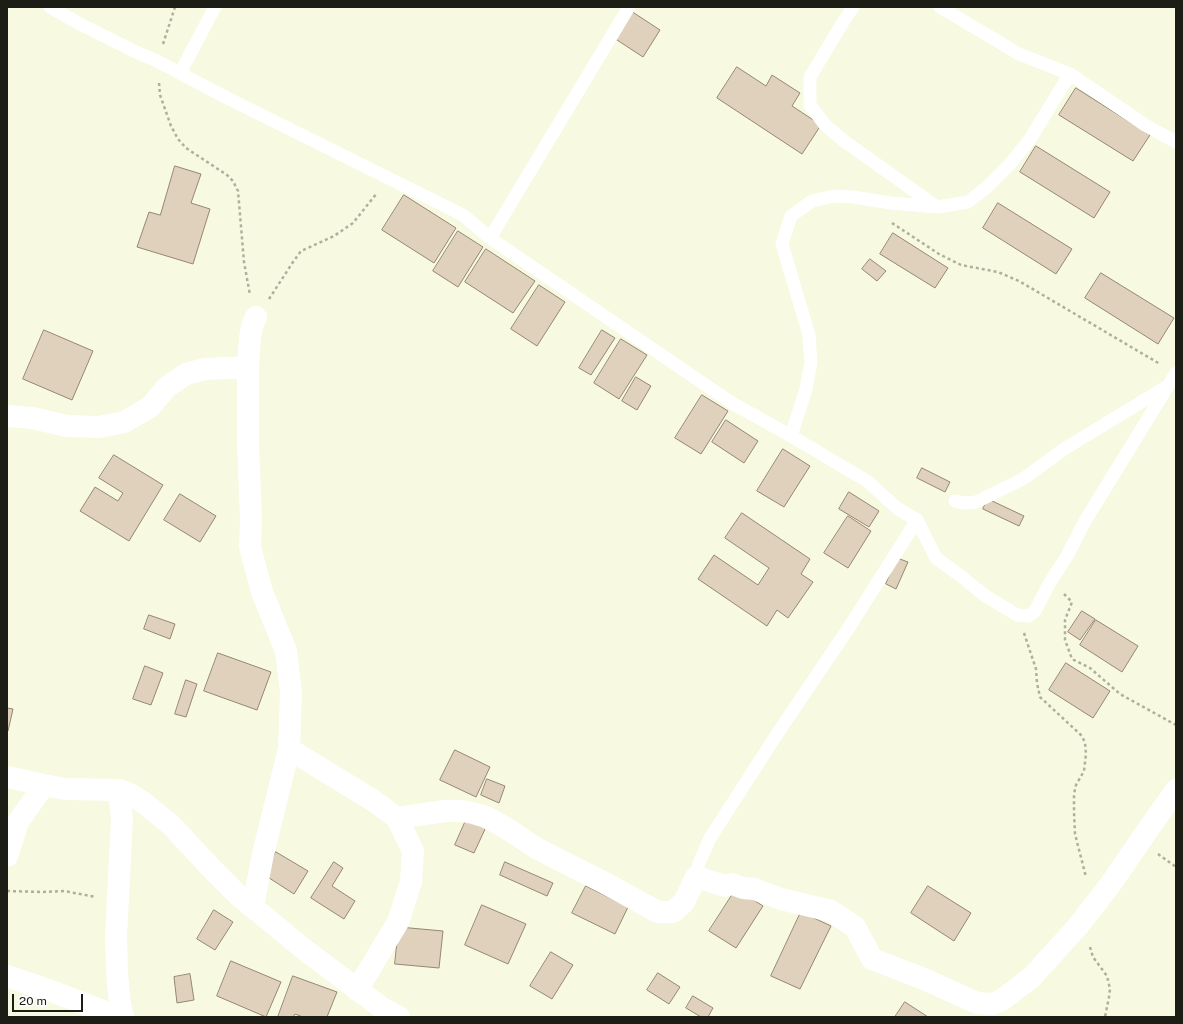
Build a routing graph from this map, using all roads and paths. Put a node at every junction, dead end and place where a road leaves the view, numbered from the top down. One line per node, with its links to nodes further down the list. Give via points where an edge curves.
1 (50, 7): 7 (lane)
2 (175, 7): 7 (path)
3 (215, 7): 8 (lane)
4 (629, 7): 14 (lane)
5 (853, 7): 12 (lane, via 810,77 810,105 825,125 844,141)
6 (940, 7): 9 (lane, via 1019,54)
7 (162, 64): 8 (lane); 15 (path, via 160,95 178,139 186,148 226,175 238,191 247,286)
8 (180, 73): 11 (lane)
9 (1070, 74): 10 (lane, via 1145,125); 12 (lane, via 1030,138 1010,164 987,187 968,202)
10 (1176, 142)
11 (388, 178): 14 (lane, via 463,215); 15 (path, via 353,223 334,236 301,251)
12 (937, 207): 19 (lane, via 833,196 812,201 791,216 782,244 809,335 811,362 806,389)
13 (889, 221): 17 (path, via 939,254 961,265 998,272 1019,281)
14 (490, 238): 19 (lane, via 732,403)
15 (256, 317): 16 (street, via 252,326)
16 (248, 367): 18 (street, via 205,369 186,374 167,387 150,407 124,422 99,427 67,426 32,418); 25 (street, via 250,546 262,592 286,651 291,692)
17 (1174, 377): 20 (lane, via 1022,479 976,502); 22 (lane)
18 (7, 416)
19 (791, 436): 21 (lane, via 867,481 898,509)
20 (955, 501)
21 (917, 520): 23 (lane, via 936,558 984,595); 32 (lane, via 710,838)
22 (1049, 584): 23 (lane, via 1035,611 1028,616); 24 (path, via 1072,602 1065,620 1065,640 1072,659 1090,668 1120,694)
23 (1017, 615): 36 (path, via 1036,669 1040,697 1082,736 1085,743 1084,771 1076,784 1074,794 1075,834 1087,888)
24 (1176, 725)
25 (289, 749): 30 (street); 35 (street)
26 (7, 777): 27 (street)
27 (44, 786): 28 (street); 31 (street, via 18,822)
28 (119, 790): 34 (street, via 122,818); 35 (street, via 144,803 171,826)
29 (1174, 798): 36 (street)
30 (397, 818): 32 (street, via 451,811 486,817 536,848 658,912 673,912 684,902); 38 (street, via 413,851 411,882 398,922)
31 (7, 856)
32 (696, 877): 39 (street, via 725,886 732,884 754,889 781,899 831,911 855,927 872,959 977,1003 992,1004)
33 (7, 891): 34 (path, via 64,891 87,894)
34 (117, 906): 41 (street, via 117,974)
35 (252, 906): 38 (street)
36 (1086, 916): 39 (street, via 1032,977); 43 (path, via 1084,930 1093,957 1107,976 1110,989)
37 (7, 976): 40 (street)
38 (357, 990): 42 (street)
39 (996, 1008)
40 (118, 1017)
41 (123, 1017)
42 (399, 1017)
43 (1105, 1017)

